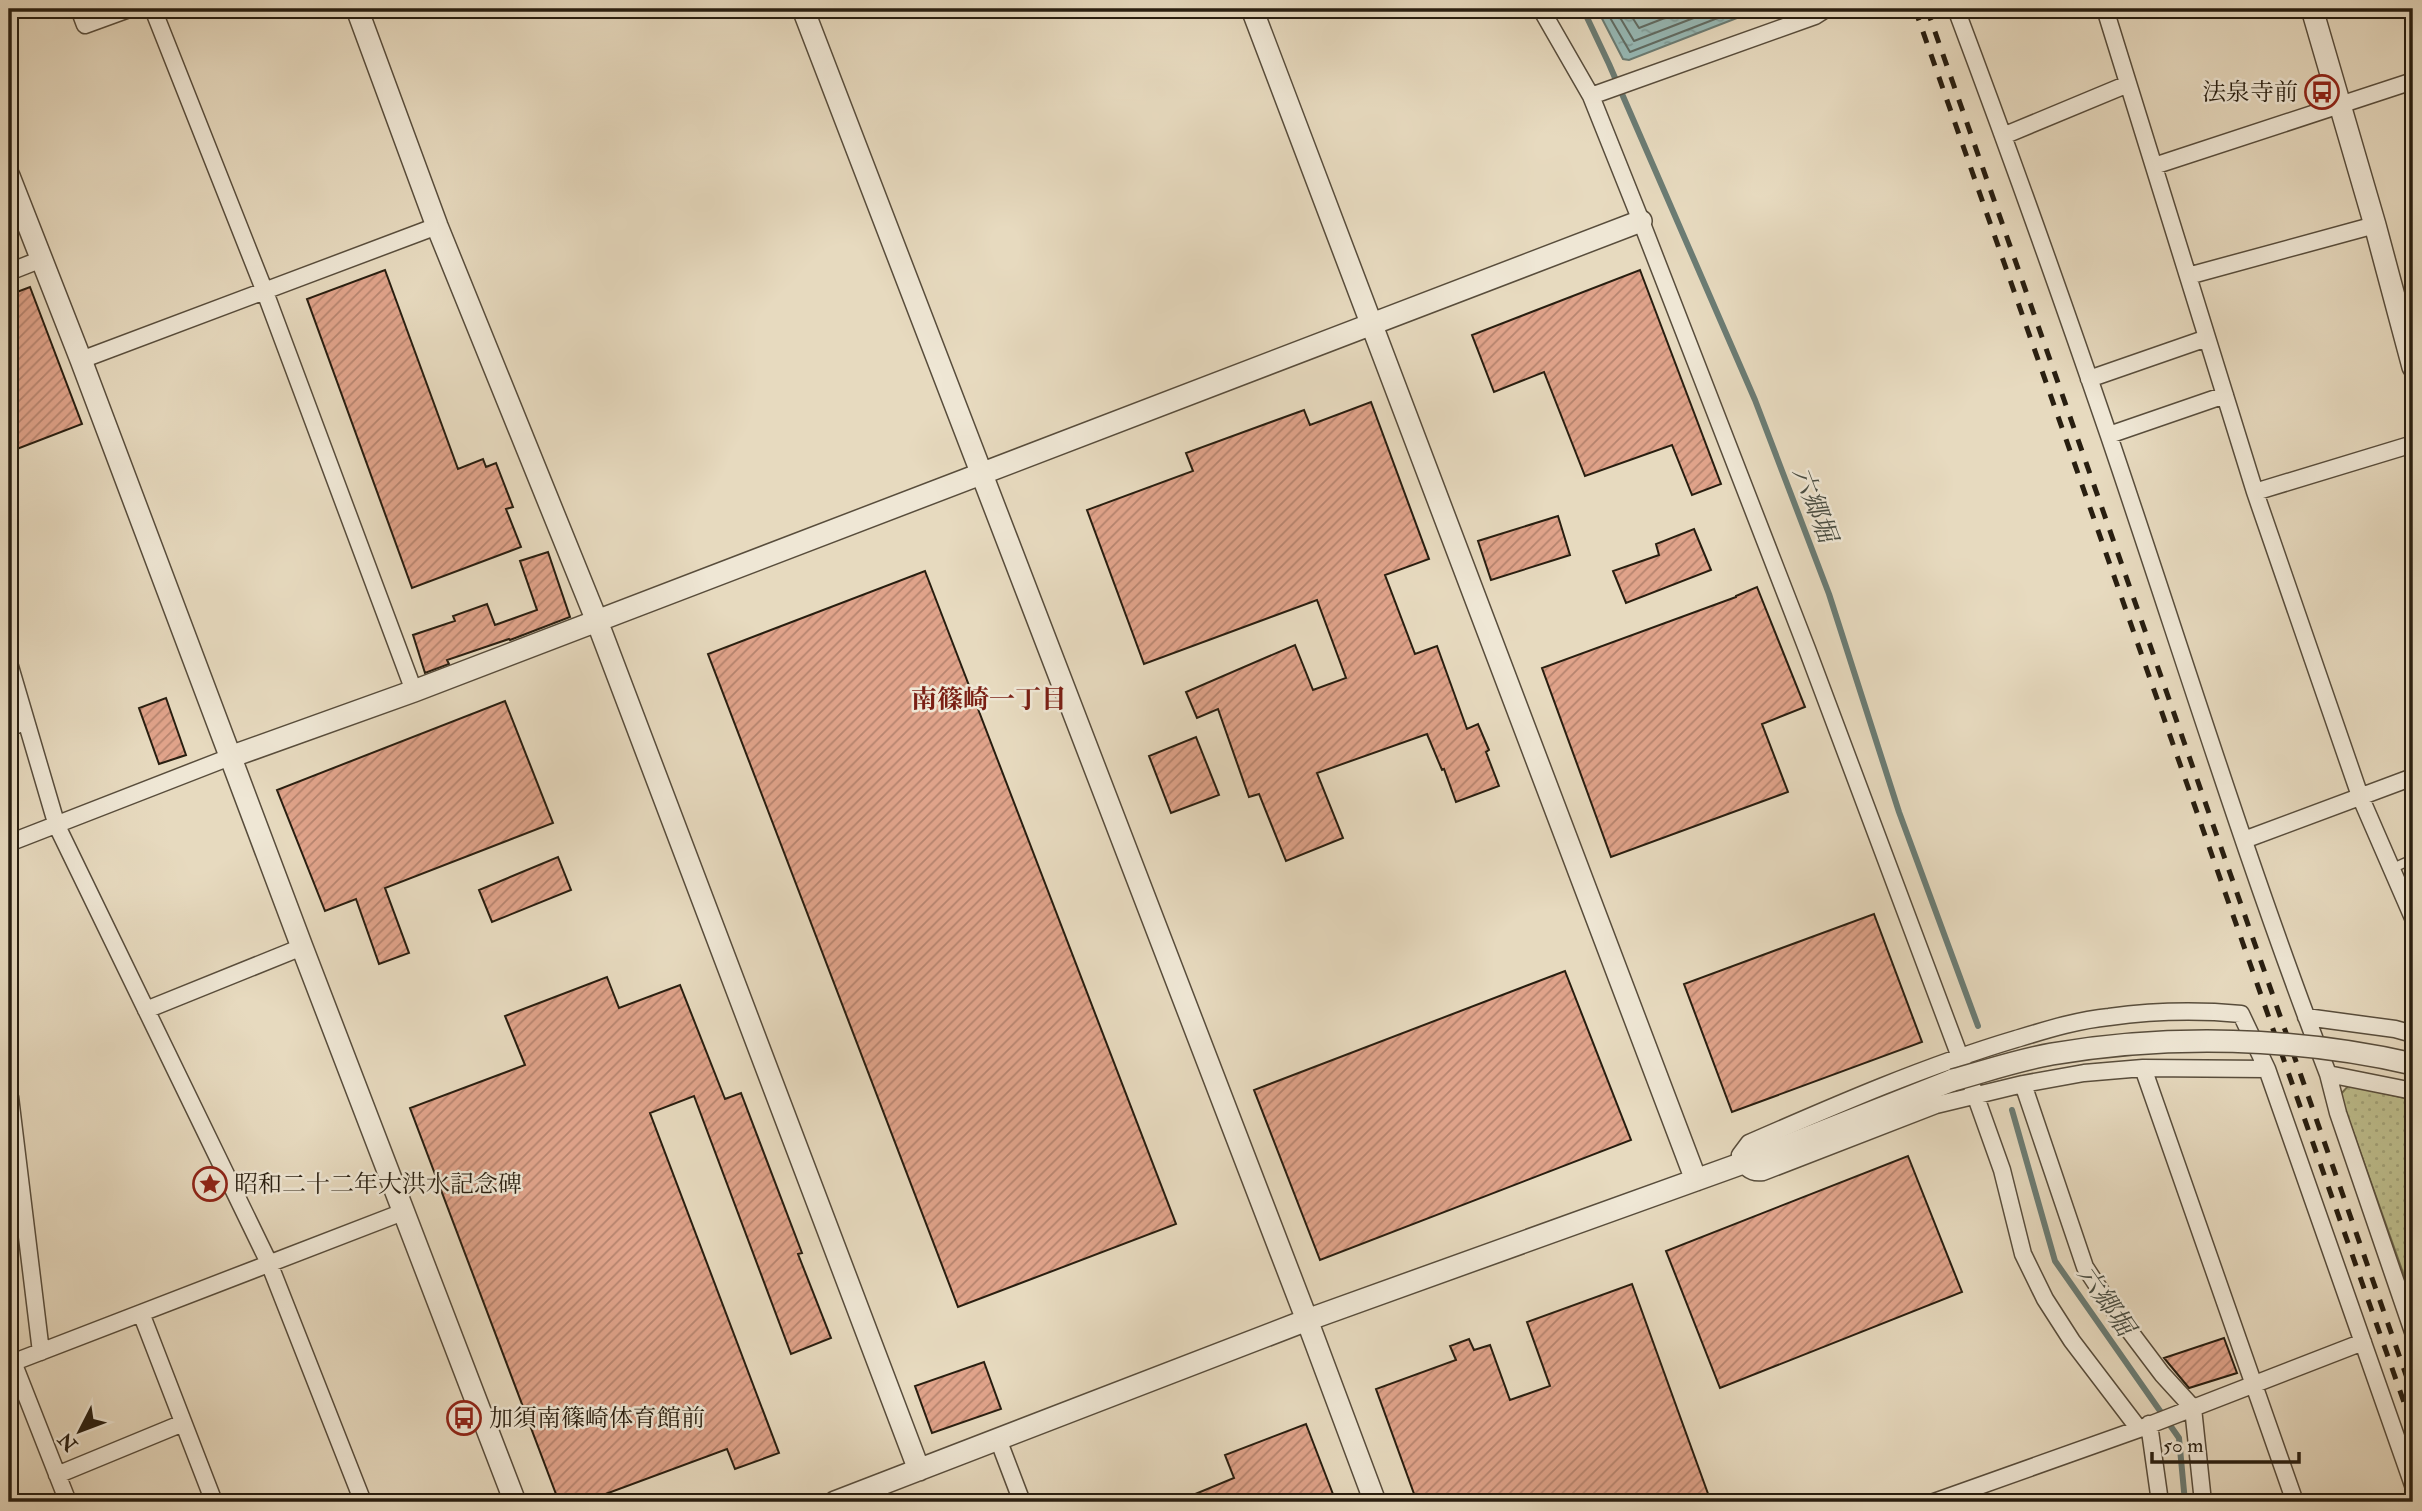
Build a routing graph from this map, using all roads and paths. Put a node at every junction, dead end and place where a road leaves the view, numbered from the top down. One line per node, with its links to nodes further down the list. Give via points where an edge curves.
1 (79, 9): 2 (street, via 85,25)
2 (130, 9)
3 (153, 9): 25 (street)
4 (357, 9): 21 (street)
5 (803, 9): 34 (street)
6 (1252, 9): 26 (street)
7 (1541, 9): 14 (street)
8 (1826, 9): 14 (street)
9 (1956, 9): 16 (street)
10 (2105, 9): 13 (street)
11 (2312, 9): 15 (street)
12 (2413, 81): 15 (street)
13 (2128, 84): 16 (street); 17 (street)
14 (1591, 96): 19 (street)
15 (2340, 104): 17 (street); 20 (street)
16 (2003, 136): 30 (street)
17 (2154, 166): 24 (street)
18 (9, 176): 22 (street)
19 (1641, 221): 26 (street); 54 (street)
20 (2375, 225): 24 (street); 29 (street)
21 (437, 226): 25 (street); 36 (street)
22 (41, 259): 23 (street); 28 (street)
23 (9, 272)
24 (2188, 276): 27 (street)
25 (265, 292): 28 (street); 38 (street)
26 (1372, 324): 34 (street); 64 (street)
27 (2207, 338): 30 (street); 31 (street)
28 (82, 360): 41 (street)
29 (2413, 367)
30 (2089, 379): 32 (street)
31 (2225, 395): 32 (street); 35 (street)
32 (2109, 435): 45 (street)
33 (2413, 444): 35 (street)
34 (981, 474): 36 (street); 68 (street)
35 (2255, 492): 43 (street)
36 (597, 621): 38 (street); 78 (street)
37 (9, 663): 39 (street)
38 (414, 691): 41 (street)
39 (26, 721): 40 (street); 44 (street)
40 (9, 728)
41 (230, 757): 44 (street); 50 (street)
42 (2413, 777): 43 (street)
43 (2360, 796): 45 (street); 48 (street)
44 (57, 826): 46 (street); 51 (street)
45 (2244, 841): 52 (street)
46 (9, 843)
47 (2413, 859): 48 (lane)
48 (2393, 868): 49 (street)
49 (2413, 918)
50 (302, 947): 51 (street); 65 (street)
51 (146, 1010): 66 (street)
52 (2306, 1017): 53 (street); 58 (street)
53 (2413, 1034)
54 (1959, 1056): 57 (street, via 2106,1017 2200,1010 2241,1014); 61 (street); 63 (street, via 1749,1143 1740,1155)
55 (2413, 1064): 63 (street, bridge, via 2312,1047 2184,1041 2049,1055 1953,1080)
56 (2143, 1068): 57 (street); 59 (street); 73 (street)
57 (2267, 1069): 70 (street)
58 (2328, 1074): 60 (street); 69 (street)
59 (2023, 1084): 61 (street); 74 (street, via 2085,1266 2110,1306)
60 (2413, 1091)
61 (1975, 1094): 63 (street, via 1763,1172 1756,1173); 76 (street, via 2002,1170 2023,1255 2045,1299 2072,1341)
62 (10, 1097): 71 (street)
63 (1743, 1163): 64 (street)
64 (1696, 1180): 68 (street)
65 (403, 1212): 66 (street); 82 (street)
66 (269, 1264): 67 (street); 85 (street)
67 (141, 1313): 71 (street); 75 (street)
68 (1307, 1320): 77 (street); 88 (street)
69 (2413, 1332)
70 (2363, 1342): 73 (street); 80 (street)
71 (41, 1352): 72 (street)
72 (11, 1363): 79 (street)
73 (2256, 1385): 74 (street); 92 (street)
74 (2193, 1408): 76 (street); 91 (street)
75 (183, 1423): 79 (street); 84 (street)
76 (2144, 1427): 81 (street); 90 (street)
77 (998, 1439): 78 (street); 87 (street)
78 (919, 1470): 86 (street)
79 (57, 1475): 83 (street)
80 (2413, 1485)
81 (1974, 1495): 89 (street)
82 (511, 1500)
83 (68, 1502)
84 (214, 1502)
85 (363, 1502)
86 (835, 1502)
87 (1022, 1502)
88 (1375, 1502)
89 (1934, 1502)
90 (2160, 1502)
91 (2203, 1502)
92 (2295, 1502)

